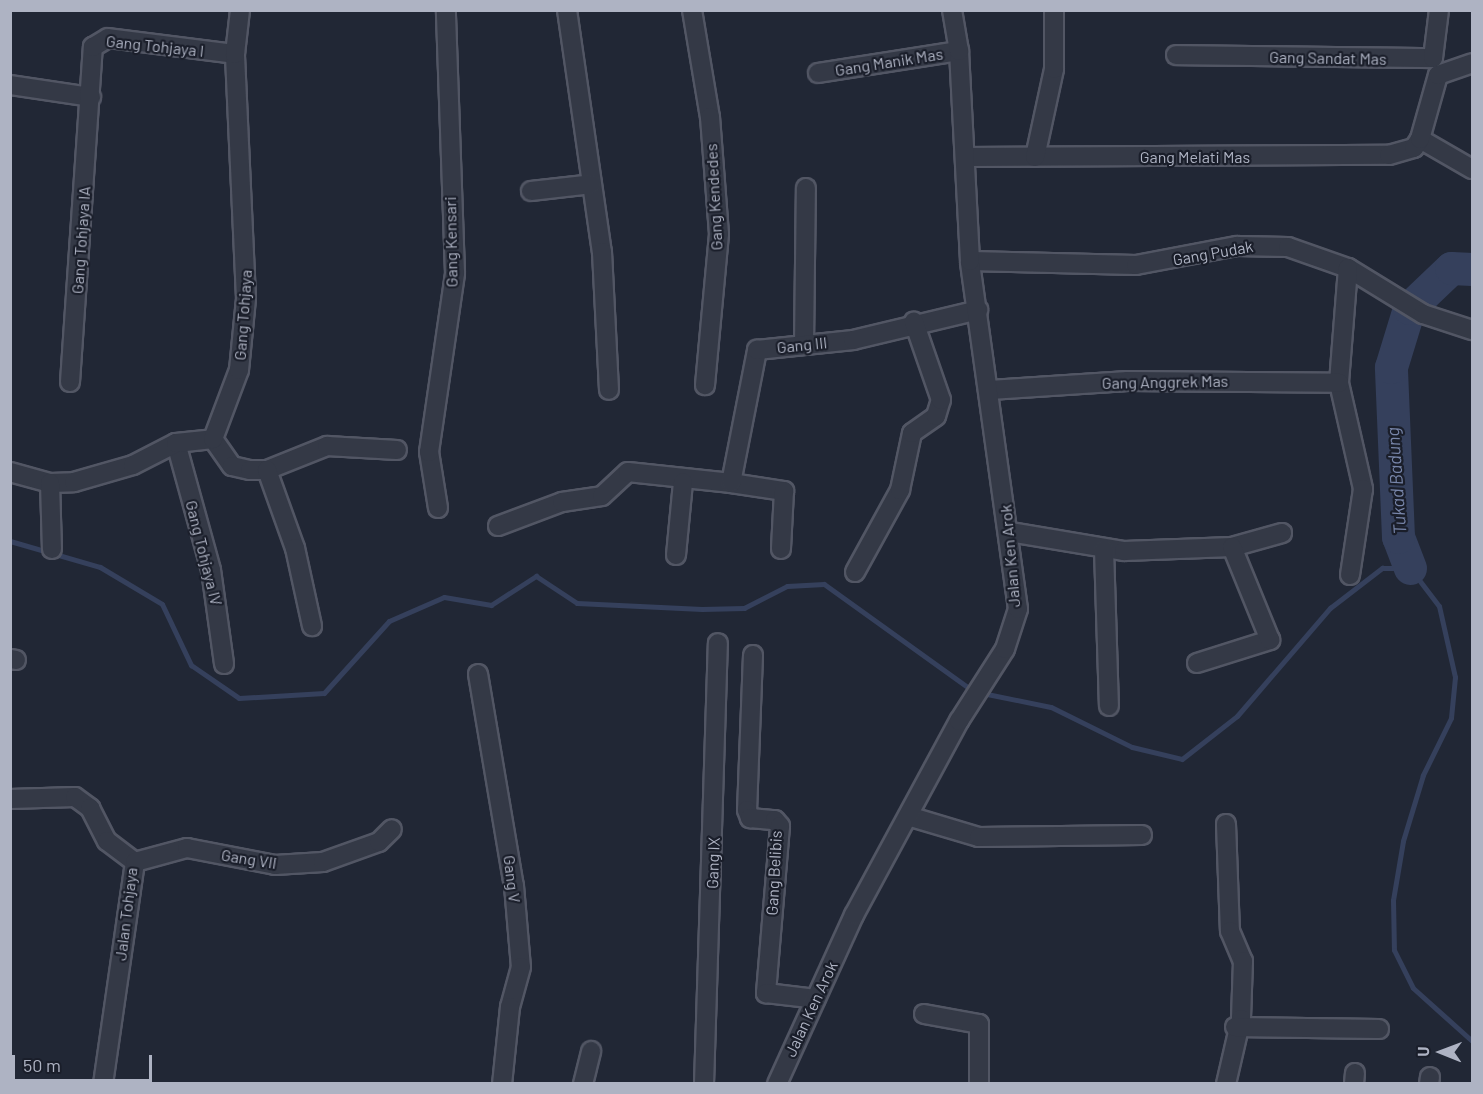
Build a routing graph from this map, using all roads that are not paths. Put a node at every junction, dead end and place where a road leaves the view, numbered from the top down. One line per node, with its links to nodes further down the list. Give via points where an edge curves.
1 (240, 10): 9 (street, Gang Tohjaya)
2 (446, 10): 41 (street, Gang Kensari, via 454,273 429,452)
3 (567, 10): 19 (street)
4 (692, 10): 30 (street, Gang Kendedes, via 710,117 719,234)
5 (952, 10): 8 (street, Jalan Ken Arok)
6 (1054, 10): 17 (street, via 1054,69)
7 (1439, 10): 10 (street, Gang Sandat Mas, via 1433,58)
8 (959, 51): 12 (street, Gang Manik Mas); 16 (street, Jalan Ken Arok)
9 (235, 54): 14 (street, Gang Tohjaya I, via 101,39 91,54); 33 (street, Gang Tohjaya, via 246,298 239,370)
10 (1176, 55)
11 (1473, 63): 15 (street, via 1438,75)
12 (818, 73)
13 (10, 85): 14 (street)
14 (91, 97): 28 (street, Gang Tohjaya IA)
15 (1420, 139): 17 (street, Gang Melati Mas, via 1414,148 1389,155); 18 (street)
16 (965, 158): 17 (street, Gang Melati Mas); 22 (street, Jalan Ken Arok)
17 (1035, 158)
18 (1473, 169)
19 (592, 183): 21 (street); 31 (street, via 602,252)
20 (806, 189): 27 (street)
21 (531, 191)
22 (970, 261): 23 (street, Gang Pudak, via 1136,266 1264,245); 24 (street, Jalan Ken Arok)
23 (1348, 268): 26 (street, Gang Pudak, via 1423,314); 29 (street)
24 (978, 310): 25 (street, Gang III); 32 (street, Jalan Ken Arok)
25 (914, 322): 27 (street, Gang III, via 853,340); 50 (street, via 941,400 936,416 912,433 900,490)
26 (1473, 330)
27 (804, 344): 40 (street, Gang III, via 757,350)
28 (70, 382)
29 (1339, 383): 32 (street, Gang Anggrek Mas, via 1128,381); 51 (street, via 1363,489)
30 (705, 385)
31 (609, 390)
32 (990, 390): 43 (street, Jalan Ken Arok)
33 (213, 440): 34 (street); 36 (street, via 232,466)
34 (176, 443): 39 (street, via 102,475); 56 (street, Gang Tohjaya IV, via 211,570)
35 (397, 450): 36 (street, via 327,446)
36 (267, 470): 52 (street, via 295,548)
37 (10, 472): 39 (street)
38 (683, 482): 40 (street); 42 (street, via 628,472 602,496 562,502); 49 (street)
39 (50, 483): 46 (street)
40 (731, 483): 47 (street, via 784,491)
41 (438, 507)
42 (498, 526)
43 (1010, 532): 48 (street); 60 (street, Jalan Ken Arok, via 1018,609 988,677 965,710)
44 (1282, 533): 45 (street)
45 (1232, 547): 48 (street); 55 (street, via 1270,640)
46 (52, 549)
47 (781, 549)
48 (1104, 549): 58 (street)
49 (676, 555)
50 (855, 572)
51 (1350, 575)
52 (312, 626)
53 (718, 643): 73 (street, Gang IX)
54 (753, 655): 65 (street, Gang Belibis, via 747,810 750,818 780,826 766,993)
55 (1197, 663)
56 (224, 664)
57 (478, 674): 71 (street, Gang V, via 514,886 521,967 510,1007)
58 (1109, 706)
59 (10, 799): 64 (street, Jalan Tohjaya, via 75,797 90,808 106,841)
60 (908, 816): 63 (street, via 979,837); 65 (street, Jalan Ken Arok)
61 (1226, 824): 67 (street, via 1230,931 1243,961 1241,1019)
62 (392, 828): 64 (street, Gang VII, via 379,842 323,862 275,865 187,848)
63 (1142, 836)
64 (135, 862): 70 (street, Jalan Tohjaya)
65 (816, 999): 74 (street, Jalan Ken Arok)
66 (924, 1014): 75 (street, via 979,1024)
67 (1235, 1028): 68 (street); 76 (street)
68 (1379, 1029)
69 (591, 1051): 72 (street)
70 (103, 1083)
71 (502, 1083)
72 (583, 1083)
73 (704, 1083)
74 (777, 1083)
75 (979, 1083)
76 (1226, 1083)

